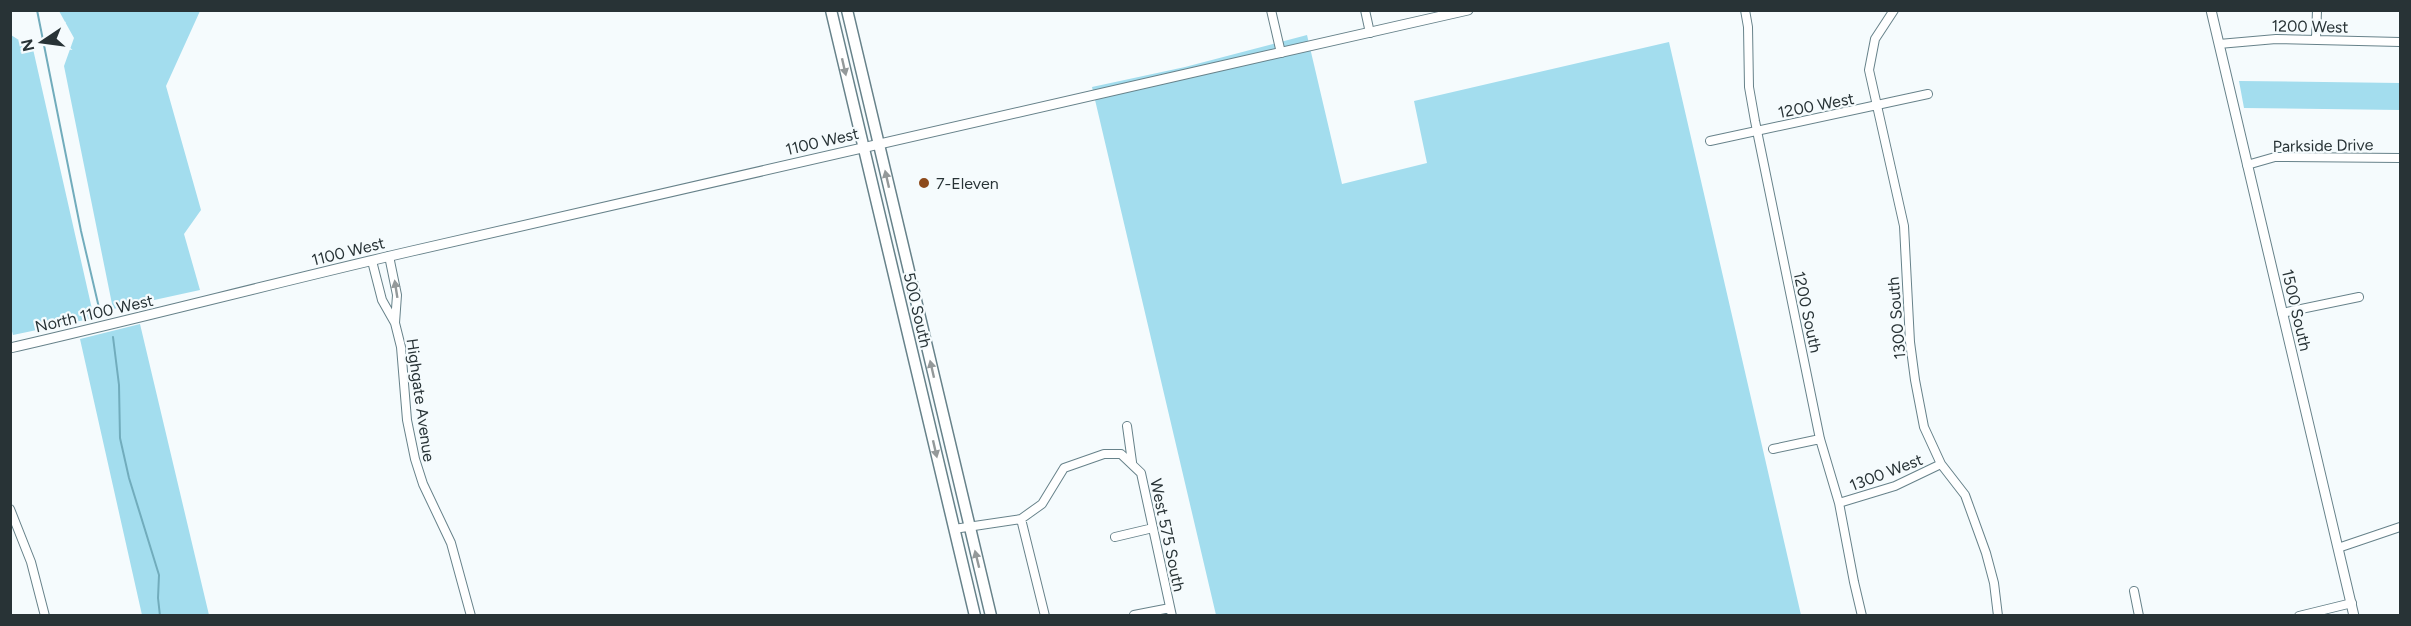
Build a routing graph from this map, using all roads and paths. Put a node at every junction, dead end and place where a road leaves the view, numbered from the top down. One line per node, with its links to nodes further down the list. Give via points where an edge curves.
1 (831, 10): 20 (main road, 500 South, one-way to 20)
2 (847, 10): 19 (main road, 500 South)
3 (1271, 10): 14 (street)
4 (1365, 10): 10 (street)
5 (1468, 10): 10 (street, 1100 West)
6 (1745, 10): 17 (street, 1200 South, via 1749,87)
7 (1894, 10): 16 (street, 1300 South, via 1875,39 1869,70)
8 (2211, 10): 13 (street, 1500 South)
9 (2316, 10): 11 (street)
10 (1370, 33): 14 (street, 1100 West)
11 (2316, 39): 12 (street, 1200 West); 13 (street, 1200 West)
12 (2400, 42)
13 (2218, 44): 22 (street, 1500 South)
14 (1281, 53): 19 (street, 1100 West)
15 (1928, 94): 16 (street, 1200 West)
16 (1878, 106): 17 (street, 1200 West); 34 (street, 1300 South, via 1904,226 1915,380 1924,427)
17 (1757, 131): 18 (street, 1200 West); 31 (street, 1200 South)
18 (1710, 141)
19 (879, 143): 20 (street, 1100 West); 38 (main road, 500 South, one-way to 19)
20 (864, 147): 23 (street, 1100 West); 41 (main road, 500 South, one-way to 41)
21 (2400, 158): 22 (street, Parkside Drive, via 2275,158)
22 (2247, 165): 27 (street, 1500 South)
23 (389, 256): 24 (street, 1100 West); 28 (street, Highgate Avenue, one-way to 23, via 397,295)
24 (372, 261): 26 (street, 1100 West); 28 (street, Highgate Avenue, via 382,300)
25 (2359, 297): 27 (street)
26 (184, 308): 29 (street, North 1100 West)
27 (2282, 314): 43 (street, 1500 South)
28 (395, 322): 48 (street, Highgate Avenue, via 415,459 454,550)
29 (10, 348)
30 (1127, 426): 33 (street, West 575 South)
31 (1820, 438): 32 (street); 35 (street, 1200 South)
32 (1773, 449)
33 (1132, 462): 37 (street, via 1121,454 1104,454 1065,468 1042,504); 40 (street, West 575 South, via 1141,473)
34 (1941, 464): 35 (street, 1300 West, via 1895,486); 54 (street, 1300 South, via 1965,495 1986,553)
35 (1839, 503): 53 (street, 1200 South)
36 (10, 509): 47 (street, via 31,562)
37 (1021, 519): 38 (street); 51 (street)
38 (969, 526): 41 (street); 50 (main road, 500 South, one-way to 38)
39 (2400, 527): 43 (street)
40 (1153, 528): 42 (street); 46 (street, West 575 South)
41 (954, 529): 49 (main road, 500 South)
42 (1115, 537)
43 (2338, 549): 45 (street, 1500 South)
44 (2134, 591): 55 (street)
45 (2352, 603): 56 (street); 57 (street, 1500 South)
46 (1171, 611): 52 (street)
47 (45, 615)
48 (471, 615)
49 (975, 615)
50 (991, 615)
51 (1045, 615)
52 (1134, 615)
53 (1862, 615)
54 (1998, 615)
55 (2139, 615)
56 (2299, 615)
57 (2354, 615)

